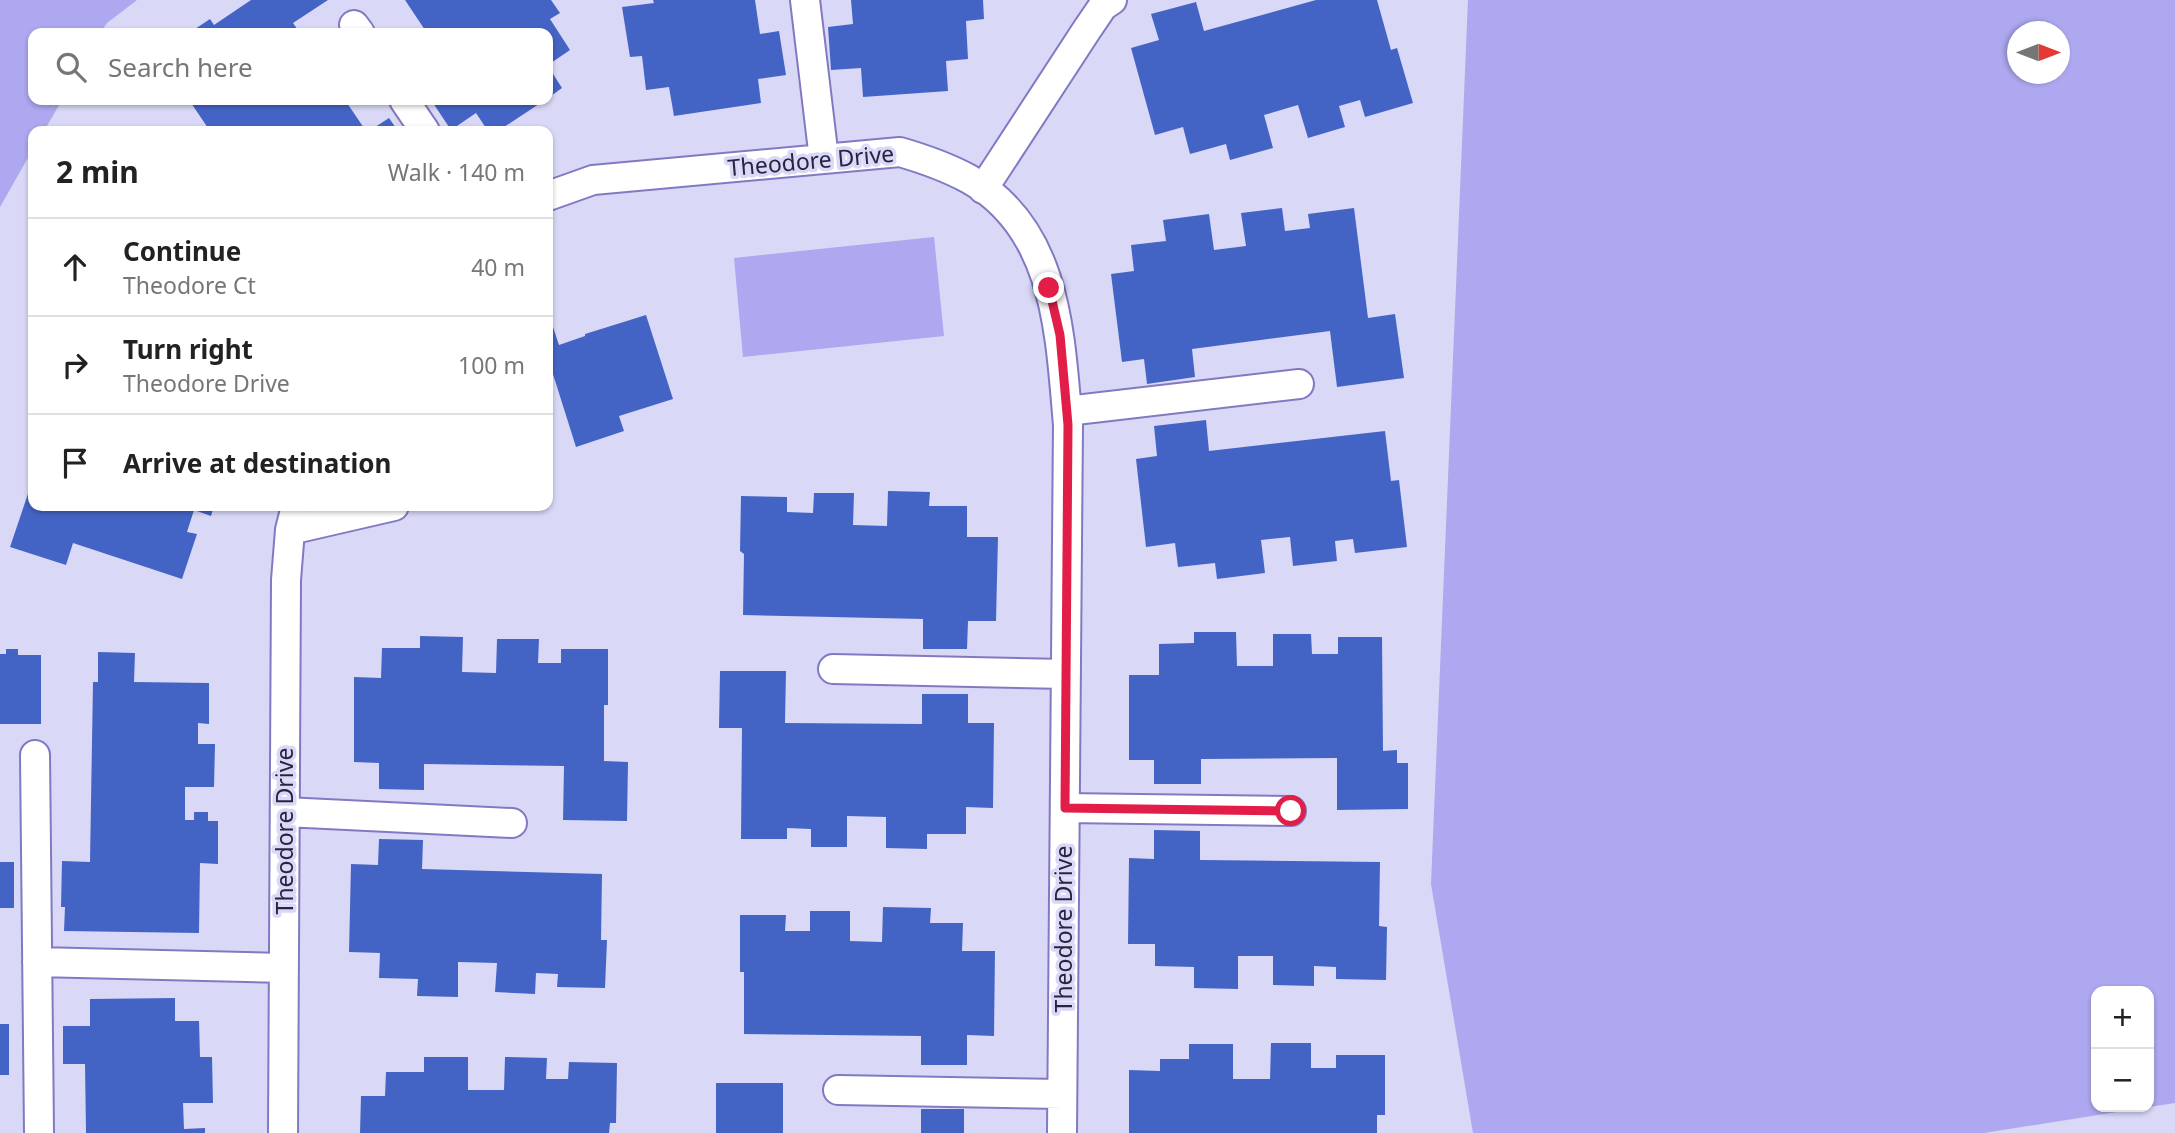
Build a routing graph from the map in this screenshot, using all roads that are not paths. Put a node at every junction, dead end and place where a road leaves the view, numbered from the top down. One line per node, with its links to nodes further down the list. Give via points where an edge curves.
1 (805, 0): 5 (street)
2 (1112, 0): 6 (street, via 1086,31)
3 (407, 105): 4 (street)
4 (422, 126)
5 (824, 159): 6 (street, Theodore Drive, via 900,152 934,163); 7 (street, Theodore Drive, via 593,180)
6 (983, 189): 9 (street, Theodore Drive, via 1032,240 1060,335)
7 (553, 194)
8 (1299, 384): 9 (street)
9 (1067, 411): 13 (street, Theodore Drive)
10 (352, 511): 11 (street, Theodore Drive)
11 (293, 518): 17 (street, Theodore Drive, via 286,580)
12 (833, 669): 13 (street)
13 (1066, 674): 15 (street, Theodore Drive)
14 (35, 755): 19 (street)
15 (1065, 808): 16 (street); 22 (street, Theodore Drive)
16 (1291, 811)
17 (285, 812): 18 (street); 20 (street, Theodore Drive)
18 (512, 823)
19 (37, 961): 20 (street); 23 (street)
20 (284, 968): 24 (street, Theodore Drive)
21 (838, 1090): 22 (street)
22 (1062, 1094): 25 (street, Theodore Drive)
23 (39, 1133)
24 (283, 1133)
25 (1062, 1133)

